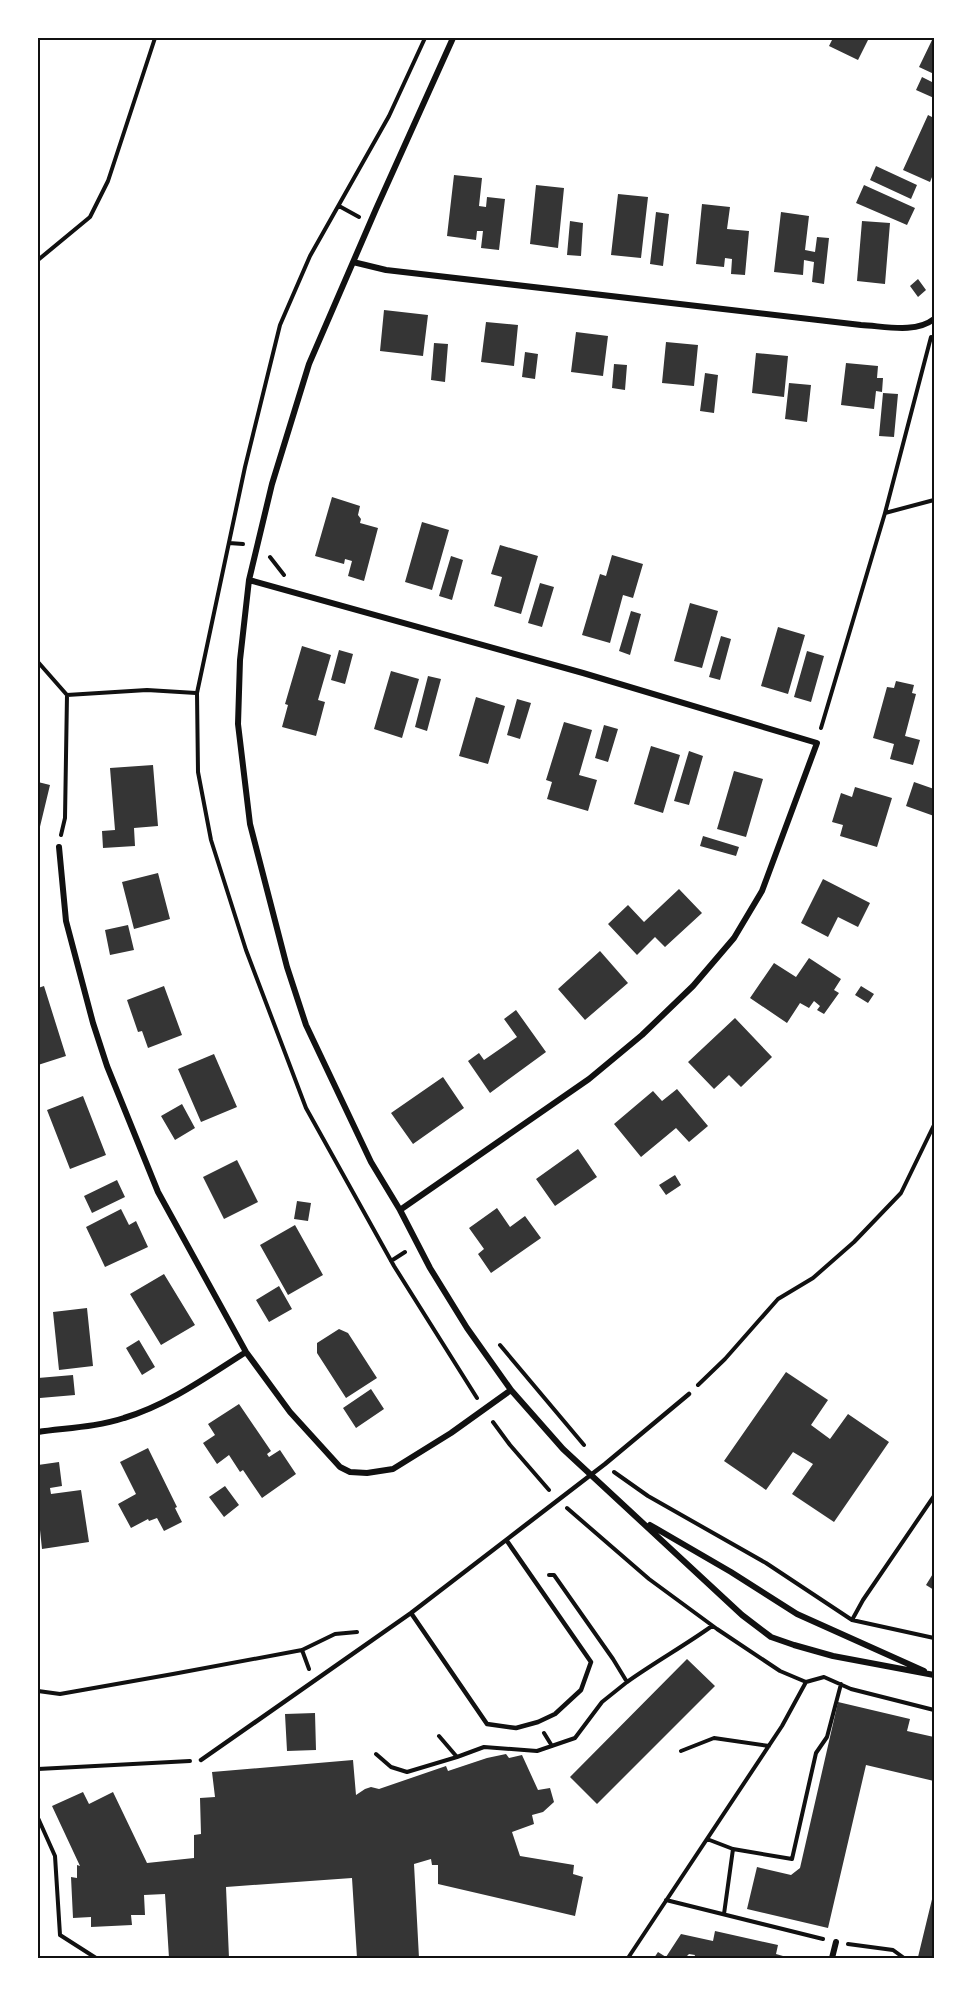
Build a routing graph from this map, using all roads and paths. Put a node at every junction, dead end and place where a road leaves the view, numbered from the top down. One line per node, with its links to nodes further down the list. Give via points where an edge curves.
1 (155, 38): 4 (path, via 108,181 90,217)
2 (425, 38): 12 (path, via 390,116 310,256 280,326 245,467)
3 (453, 38): 5 (street)
4 (38, 260)
5 (353, 262): 6 (street, via 398,271 861,325 913,328); 10 (street, via 309,364 275,474)
6 (934, 319)
7 (934, 328): 9 (path)
8 (934, 500): 9 (path)
9 (885, 513): 14 (path)
10 (249, 580): 14 (street); 17 (street, via 241,643 238,724 250,824 306,1025 371,1162)
11 (38, 662): 13 (path)
12 (197, 693): 13 (path, via 147,690); 22 (path, via 198,772 211,840 246,950 306,1108 394,1266)
13 (67, 695): 15 (path, via 65,818)
14 (817, 743): 17 (street, via 762,891 734,938 693,986 589,1079)
15 (58, 848): 19 (street, via 66,921 107,1066 158,1192)
16 (934, 1125): 21 (path, via 901,1192 813,1278 778,1299 726,1359)
17 (400, 1210): 20 (street, via 430,1268)
18 (496, 1340): 24 (path, via 582,1443)
19 (246, 1352): 22 (street, via 290,1412 334,1462 350,1472 393,1470); 23 (street, via 174,1397 125,1418)
20 (511, 1390): 22 (street); 25 (street)
21 (689, 1394): 24 (lane)
22 (485, 1410): 27 (path)
23 (38, 1432)
24 (605, 1464): 25 (lane); 33 (path, via 648,1496 766,1563)
25 (591, 1475): 27 (lane); 29 (street)
26 (934, 1496): 28 (path)
27 (558, 1499): 30 (lane); 34 (path, via 649,1580)
28 (932, 1504): 33 (path)
29 (640, 1520): 36 (street, via 797,1614); 38 (street, via 771,1637)
30 (507, 1541): 31 (lane); 32 (lane)
31 (532, 1576): 32 (lane, via 591,1662 581,1690 555,1714 538,1722 516,1728 487,1724); 41 (path, via 554,1575)
32 (411, 1613): 51 (lane)
33 (852, 1620): 36 (path); 37 (path)
34 (712, 1626): 41 (path); 42 (path, via 780,1671)
35 (358, 1632): 44 (path, via 335,1634 302,1650 185,1672 60,1694)
36 (843, 1634): 39 (street)
37 (934, 1638)
38 (833, 1656): 39 (street); 40 (path)
39 (934, 1675)
40 (824, 1677): 42 (path); 43 (path)
41 (627, 1682): 50 (path, via 602,1702 575,1738 537,1751 484,1746)
42 (806, 1682): 47 (path)
43 (841, 1684): 45 (path); 55 (path, via 827,1737 816,1753 792,1859)
44 (38, 1691)
45 (934, 1710)
46 (439, 1736): 50 (path)
47 (769, 1746): 48 (path, via 714,1738); 54 (path)
48 (681, 1751)
49 (376, 1754): 50 (path, via 391,1767 407,1772)
50 (457, 1757)
51 (201, 1761): 52 (path)
52 (38, 1769)
53 (38, 1818): 59 (path, via 55,1856 60,1935)
54 (707, 1839): 55 (path); 56 (path)
55 (733, 1849): 57 (path)
56 (666, 1900): 57 (path); 60 (path)
57 (724, 1914): 58 (path)
58 (836, 1942): 61 (street); 62 (path, via 893,1950)
59 (96, 1959)
60 (628, 1959)
61 (832, 1959)
62 (904, 1959)

